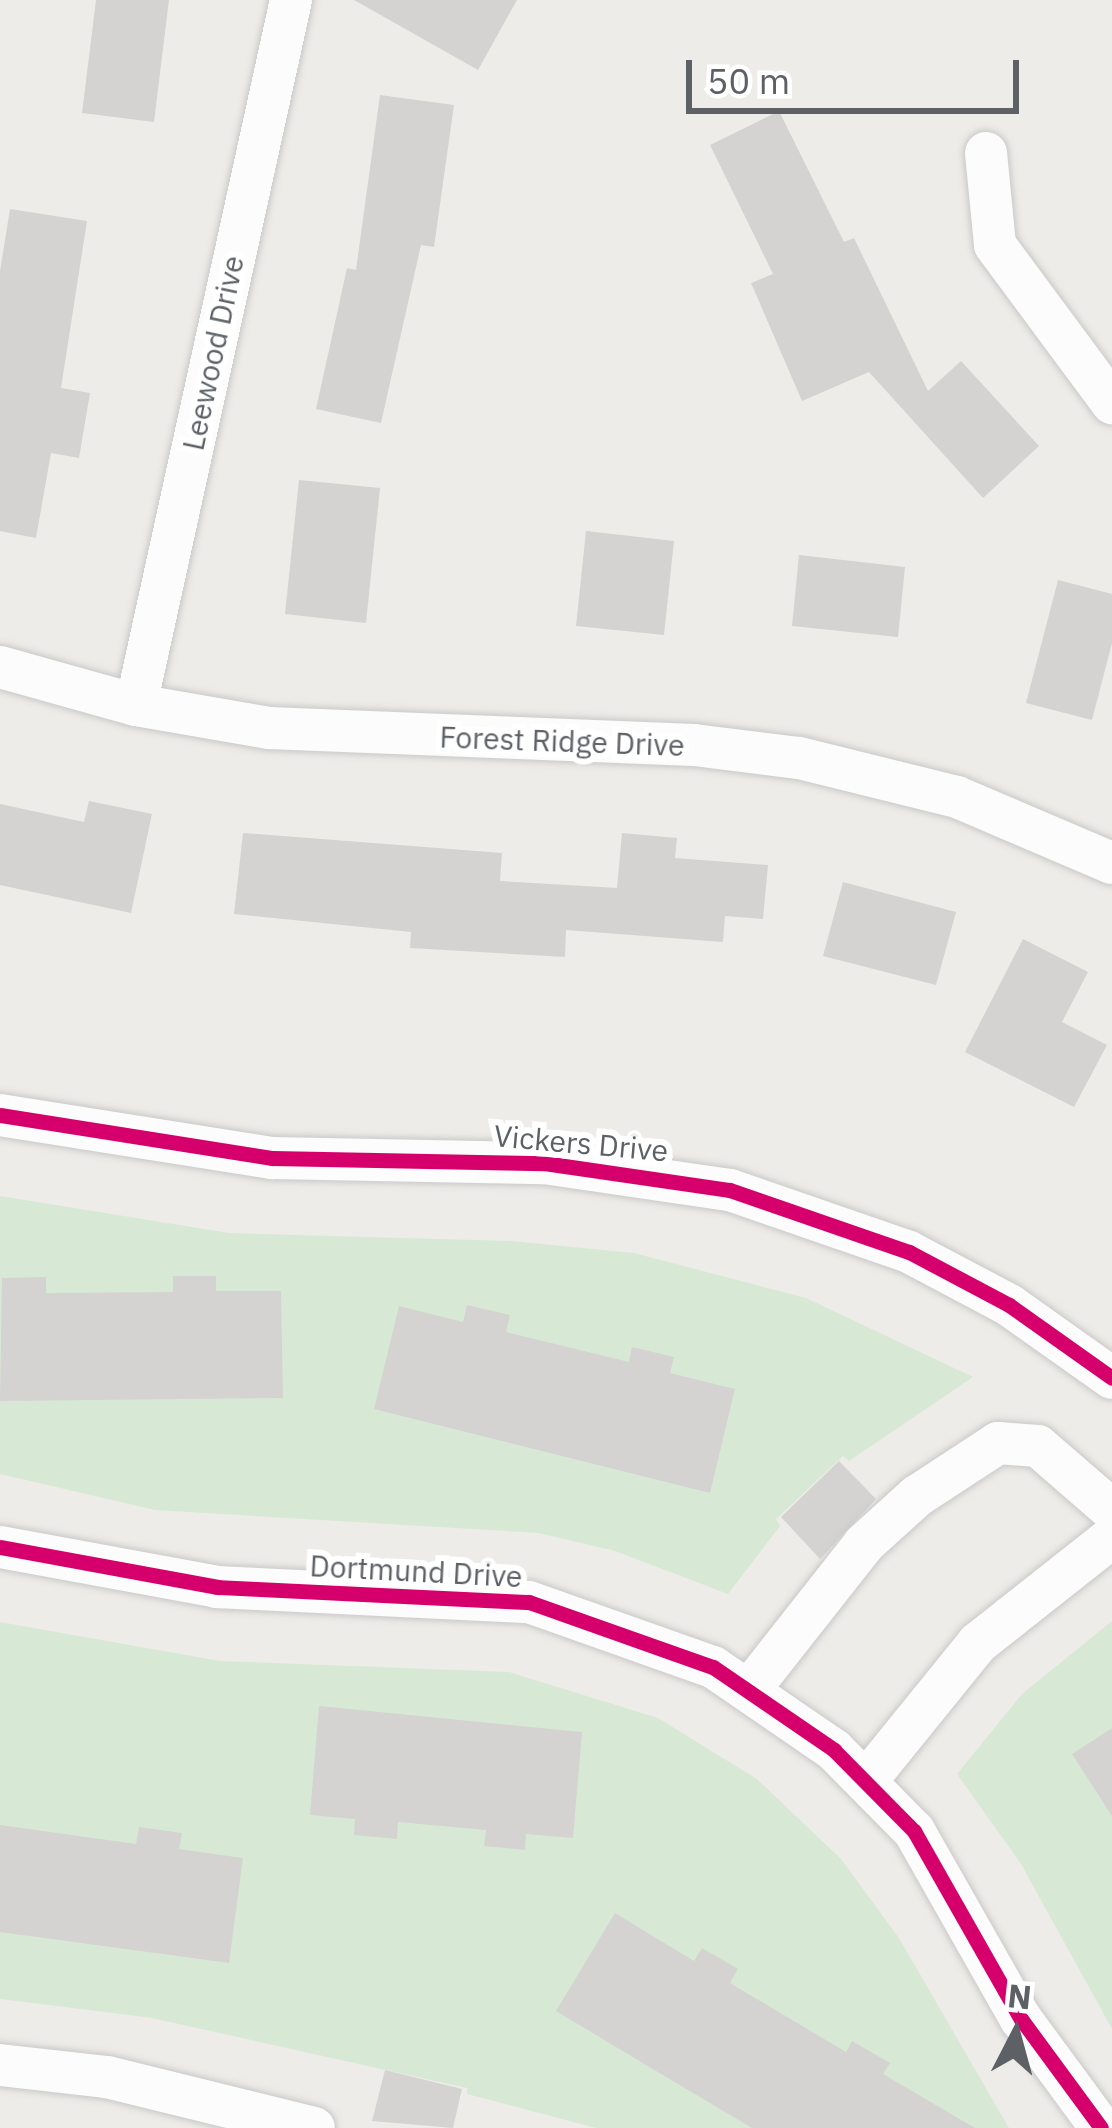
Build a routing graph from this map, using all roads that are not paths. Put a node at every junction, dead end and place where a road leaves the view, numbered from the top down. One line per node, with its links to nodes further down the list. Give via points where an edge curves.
1 (291, 0): 5 (street, Leewood Drive)
2 (986, 154): 3 (street, via 995,245)
3 (1112, 403)
4 (0, 667): 5 (street, Forest Ridge Drive)
5 (136, 705): 6 (street, Forest Ridge Drive, via 324,733 694,745 800,758 957,797)
6 (1112, 863)
7 (0, 1115): 8 (street, Vickers Drive, via 272,1158 544,1163 730,1190 925,1260 1009,1305)
8 (1112, 1378)
9 (1112, 1510): 12 (street, via 1038,1446 998,1443 917,1496 864,1544)
10 (1112, 1537): 13 (street, via 978,1643)
11 (0, 1547): 12 (street, Dortmund Drive, via 217,1587 529,1602 640,1636)
12 (750, 1689): 13 (street, Dortmund Drive)
13 (867, 1780): 16 (street, Dortmund Drive, via 936,1863 1021,2019)
14 (0, 2065): 15 (street, via 106,2078)
15 (314, 2128)
16 (1101, 2128)

